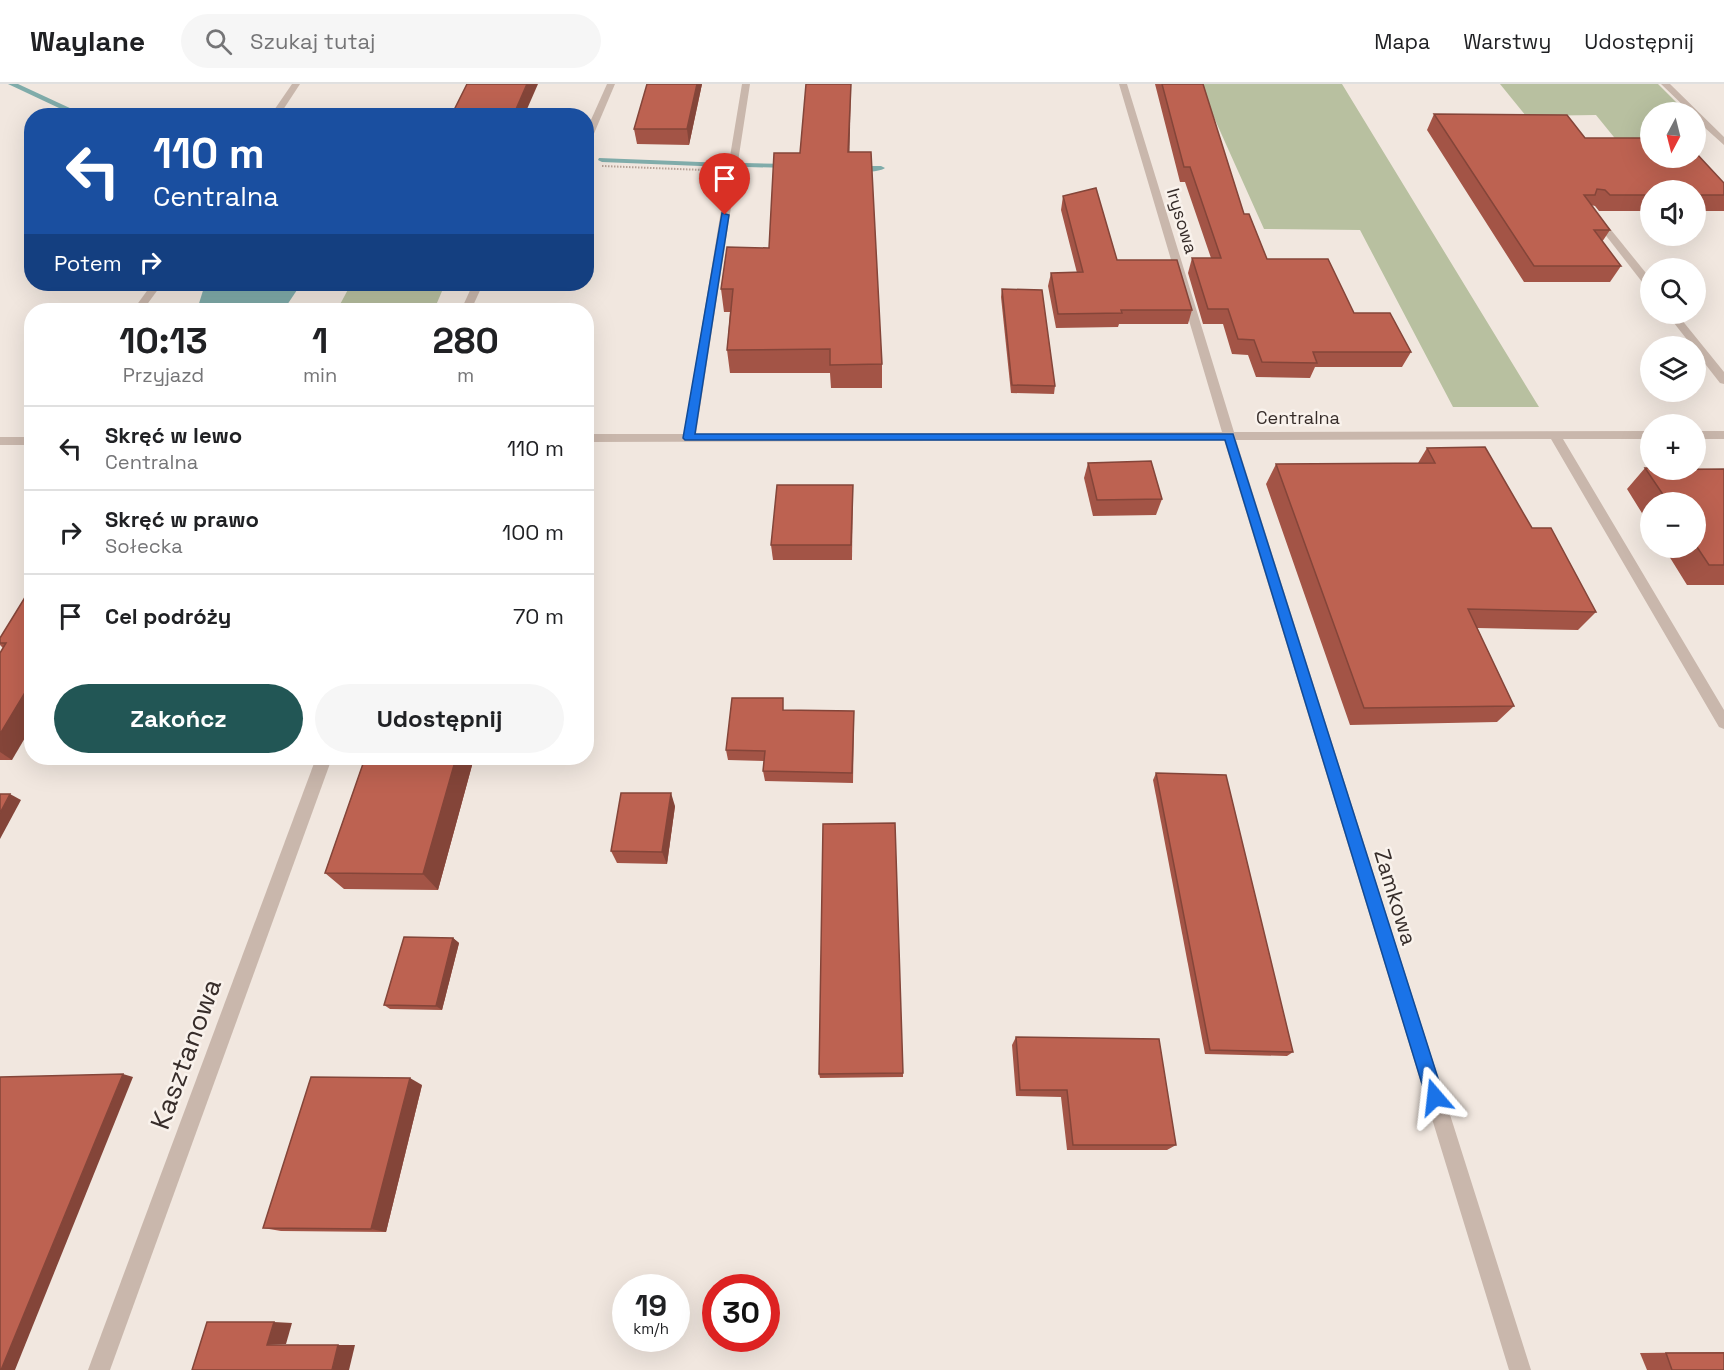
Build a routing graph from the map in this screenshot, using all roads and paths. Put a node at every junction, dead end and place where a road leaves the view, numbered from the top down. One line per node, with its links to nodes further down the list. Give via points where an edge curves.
1 (296, 84): 7 (street)
2 (611, 84): 8 (street)
3 (746, 84): 12 (street)
4 (1123, 84): 21 (street, Irysowa)
5 (1665, 84): 6 (street)
6 (1683, 102)
7 (280, 108)
8 (594, 124)
9 (1706, 125): 10 (street)
10 (1724, 142)
11 (598, 166): 12 (path)
12 (732, 171): 23 (street)
13 (1590, 209): 14 (street)
14 (1640, 272)
15 (1680, 324): 16 (street)
16 (1724, 380)
17 (1554, 435): 18 (street, Centralna); 21 (street, Centralna); 26 (street)
18 (1640, 435)
19 (1706, 435): 20 (street)
20 (1724, 435)
21 (1229, 436): 23 (street, Centralna); 29 (street, Zamkowa)
22 (594, 438): 23 (street, Centralna)
23 (689, 438)
24 (0, 441): 25 (street)
25 (24, 441)
26 (1724, 723)
27 (321, 765): 28 (street, Kasztanowa)
28 (99, 1370)
29 (1520, 1370)

